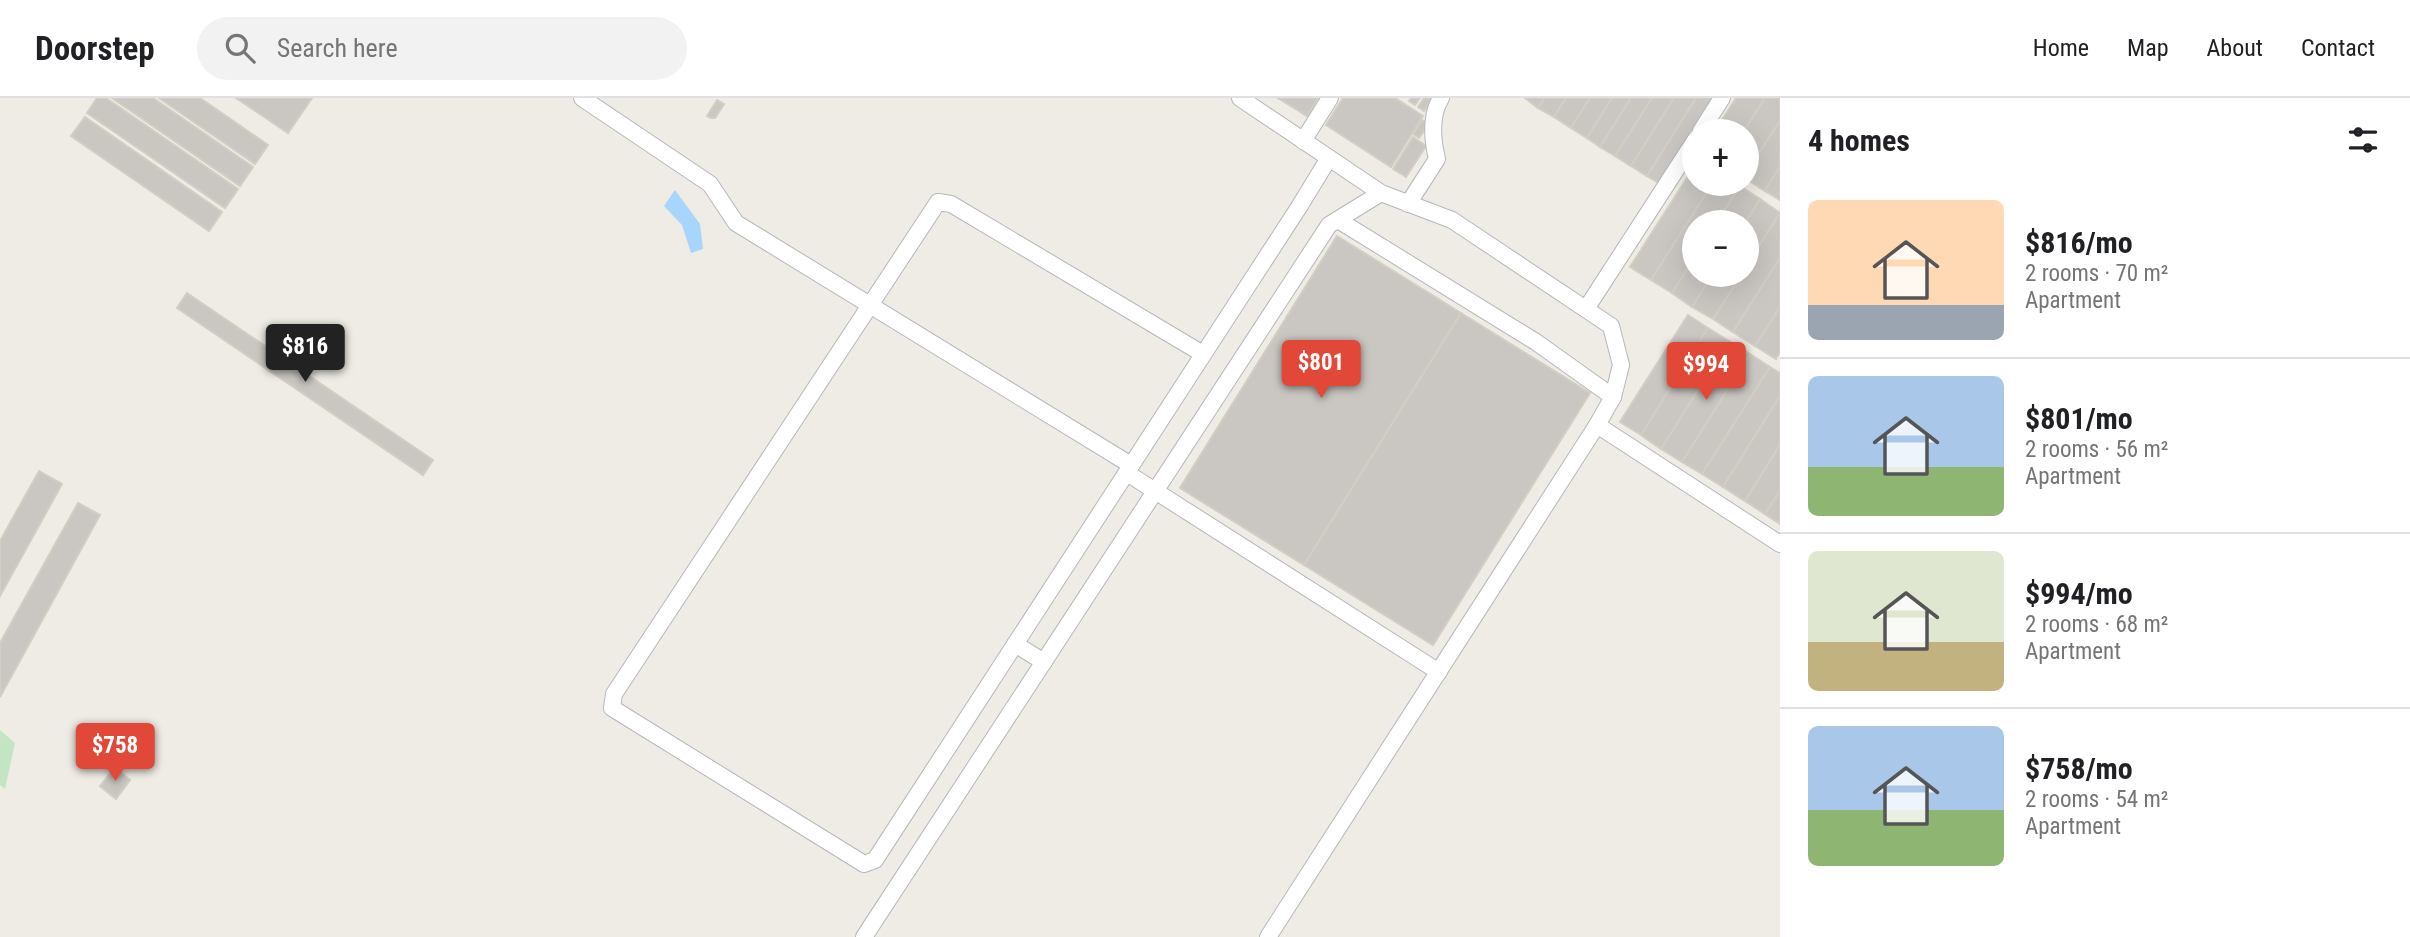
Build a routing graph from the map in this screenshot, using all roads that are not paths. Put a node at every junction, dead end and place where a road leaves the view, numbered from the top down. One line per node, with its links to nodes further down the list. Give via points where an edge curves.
1 (582, 98): 13 (lane, via 710,184 736,223)
2 (1240, 98): 7 (lane)
3 (1330, 98): 7 (lane)
4 (1441, 98): 11 (lane, via 1434,109 1437,159)
5 (1722, 98): 6 (lane)
6 (1709, 119)
7 (1303, 141): 8 (lane)
8 (1329, 158): 10 (lane); 15 (lane)
9 (1682, 161): 14 (lane)
10 (1381, 193): 11 (lane); 12 (lane)
11 (1408, 204): 14 (lane, via 1452,220)
12 (1338, 220): 16 (lane, via 1536,342); 19 (lane, via 1329,225)
13 (869, 306): 15 (lane, via 942,201); 18 (lane); 21 (lane, via 614,694 612,708 864,864 876,860)
14 (1586, 309): 16 (lane, via 1611,326 1621,365)
15 (1203, 355): 18 (lane)
16 (1613, 397): 17 (lane)
17 (1597, 425): 20 (lane); 23 (lane)
18 (1129, 469): 19 (lane); 21 (lane)
19 (1157, 490): 22 (lane); 23 (lane)
20 (1780, 544)
21 (1015, 644): 22 (lane)
22 (1044, 662): 24 (lane)
23 (1438, 672): 25 (lane)
24 (864, 937)
25 (1268, 937)

